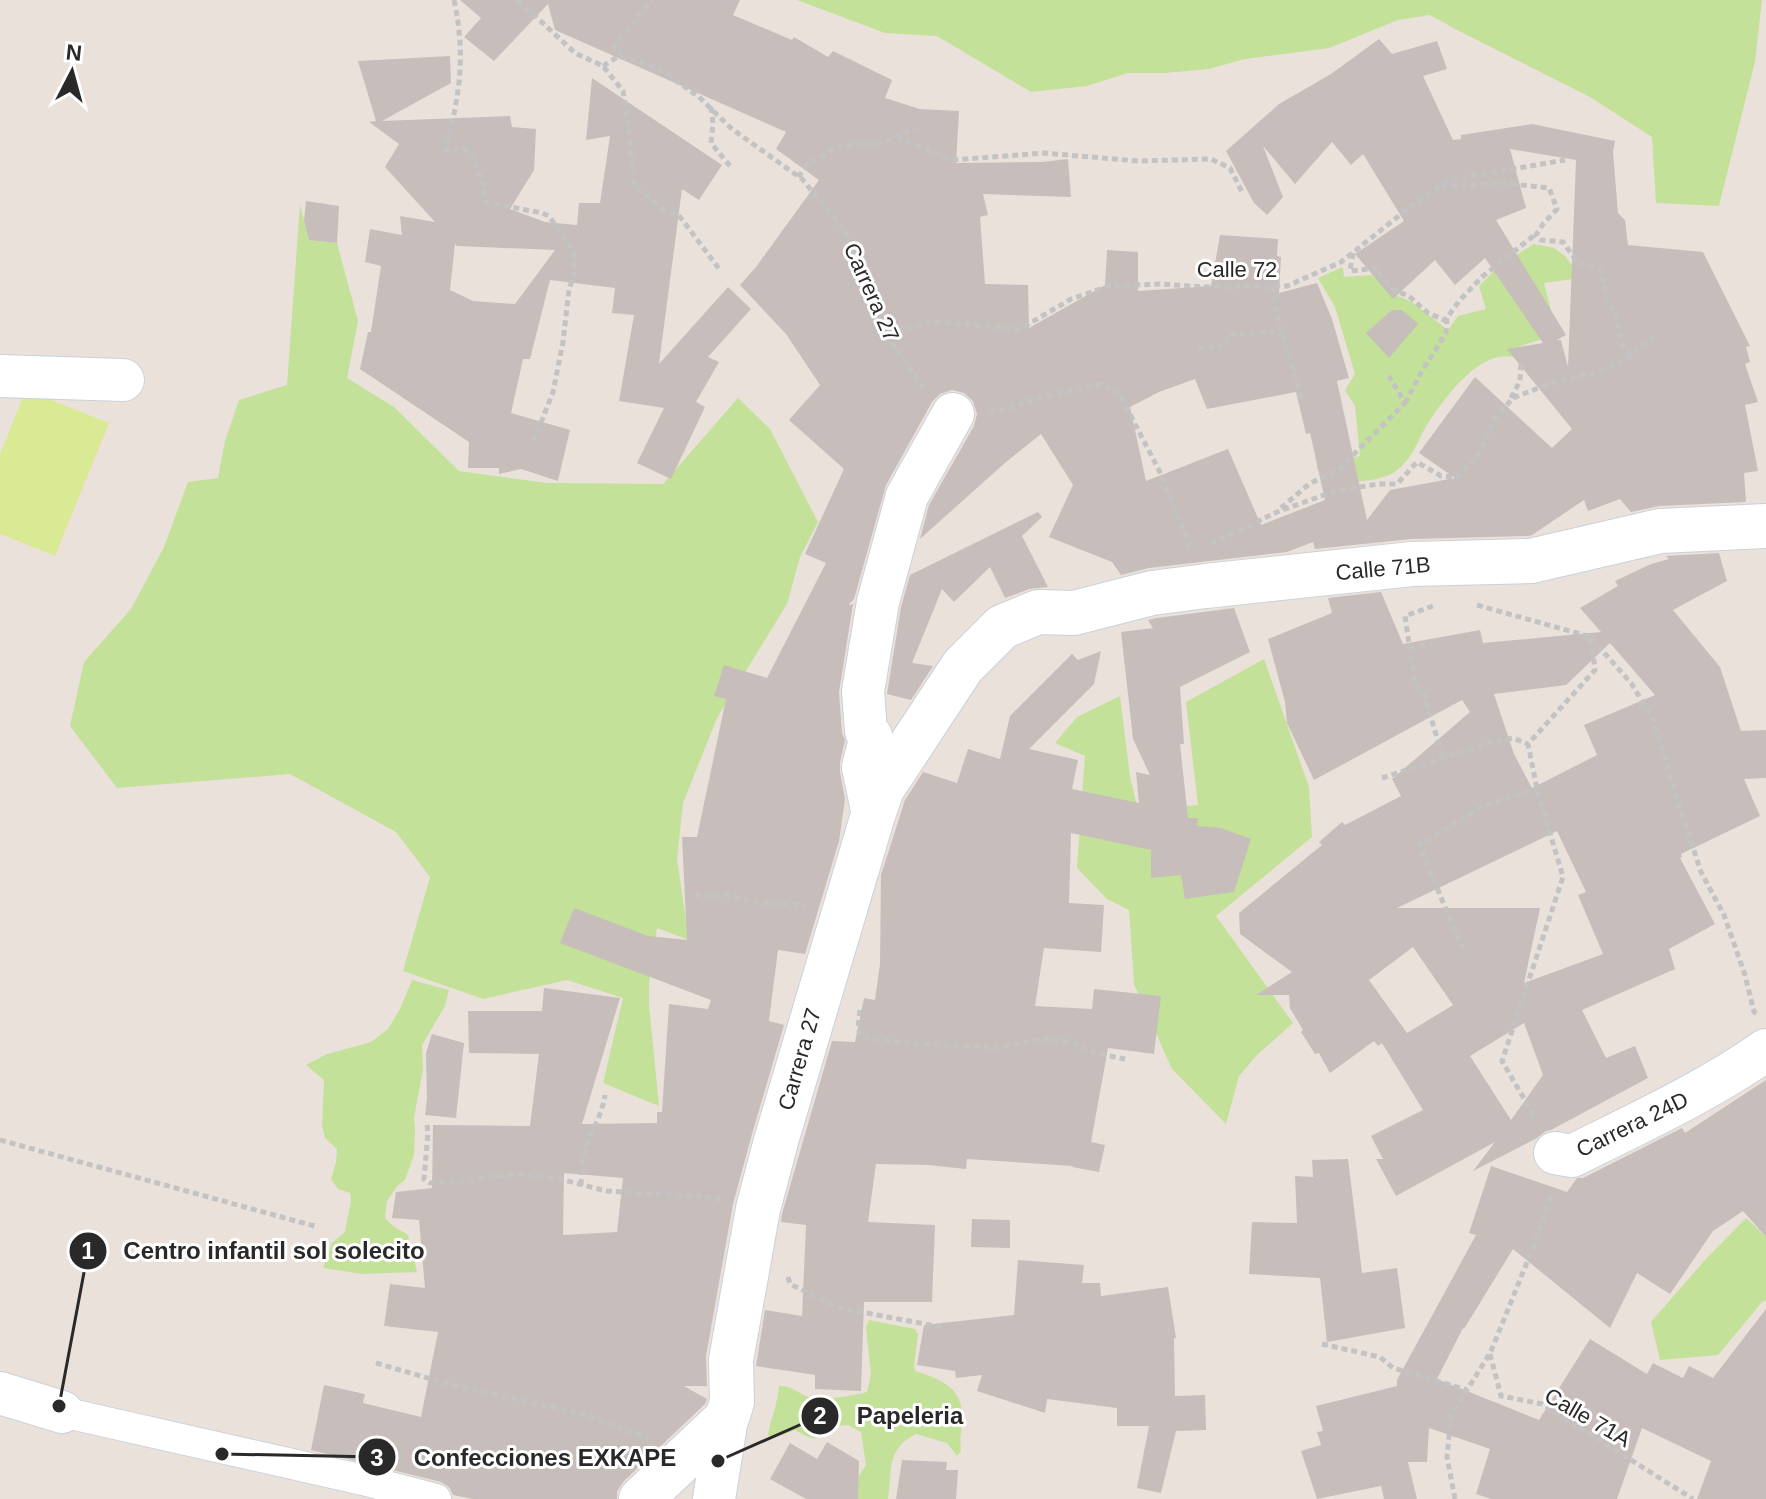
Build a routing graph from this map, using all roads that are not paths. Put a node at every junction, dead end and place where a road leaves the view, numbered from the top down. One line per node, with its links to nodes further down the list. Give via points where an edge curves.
1 (0, 376): 2 (street)
2 (123, 380)
3 (953, 414): 6 (street, via 907,496 878,602 863,691 866,731 871,736 863,767)
4 (1766, 526): 5 (street, Calle 71B, via 1660,531 1531,561 1412,564 1152,593 1074,613 1038,612)
5 (1002, 627): 6 (street, Carrera 27, via 945,692 882,789)
6 (873, 815): 11 (street, Carrera 27, via 758,1209 731,1360)
7 (1766, 1050): 8 (street, Carrera 24D, via 1572,1156)
8 (1555, 1153)
9 (0, 1393): 10 (street)
10 (62, 1412): 12 (street)
11 (727, 1418): 13 (street); 14 (street)
12 (436, 1499)
13 (641, 1499)
14 (714, 1499)

